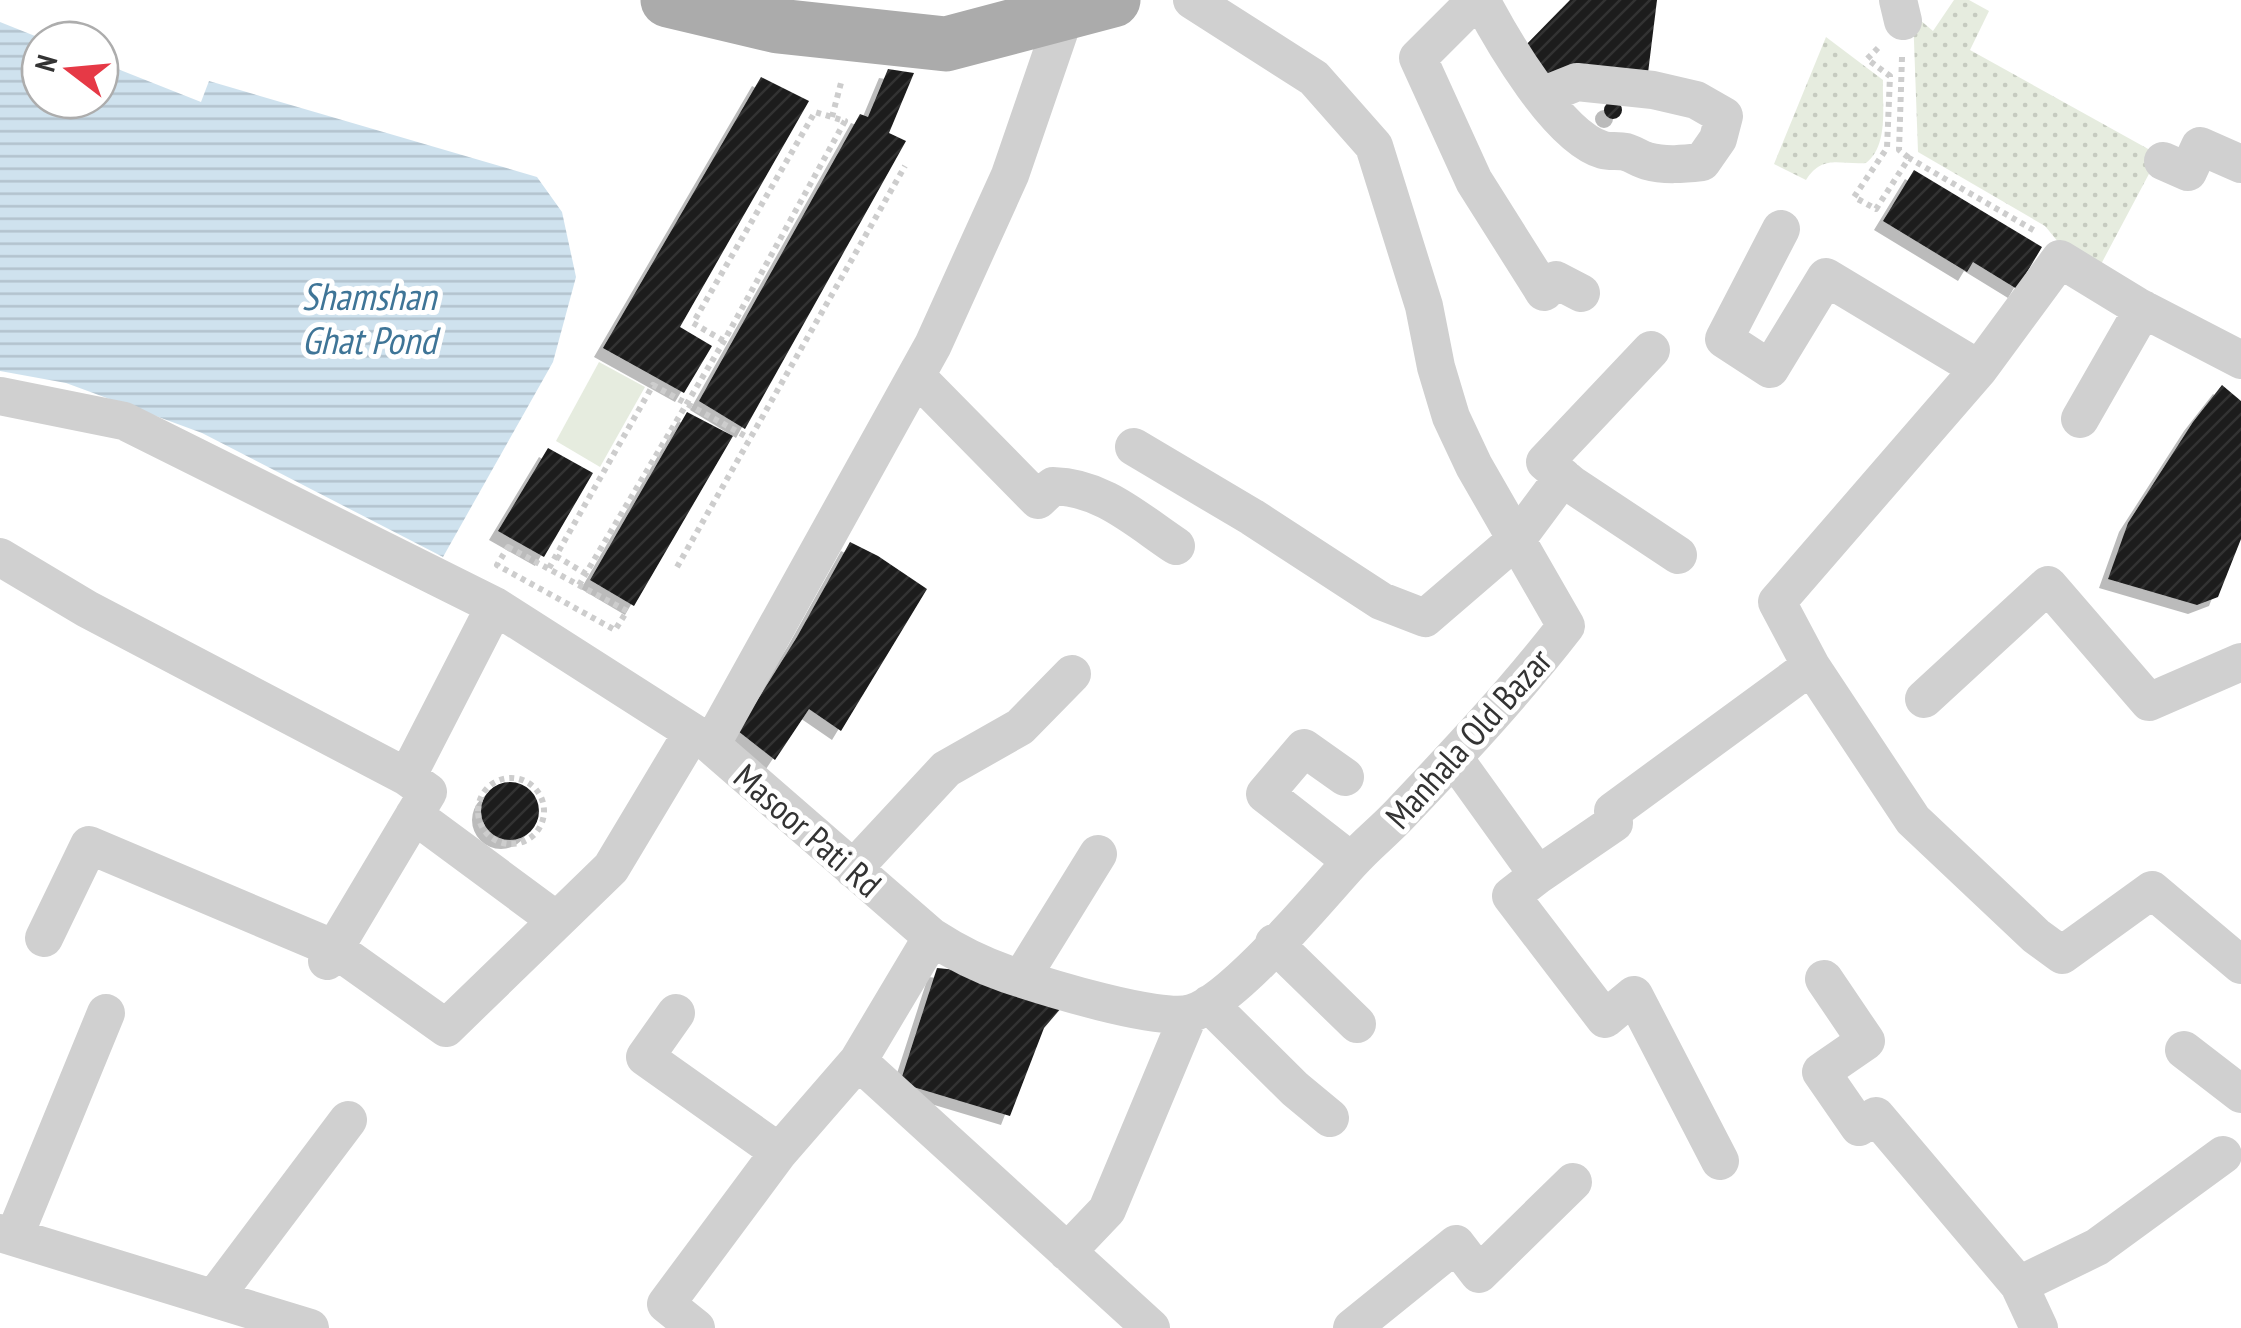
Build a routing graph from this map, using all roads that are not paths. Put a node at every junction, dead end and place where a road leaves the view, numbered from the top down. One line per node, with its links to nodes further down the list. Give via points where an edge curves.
1 (668, 0): 5 (main road)
2 (1192, 0): 20 (street, Manhala Old Bazar, via 1314,78 1374,146 1451,417)
3 (1479, 0): 6 (street); 10 (street, via 1418,58 1474,181 1544,292 1556,280)
4 (1089, 6): 5 (main road, via 946,44 778,26); 15 (street, Masoor Pati Rd)
5 (764, 10)
6 (1542, 96)
7 (2162, 161): 8 (street, via 2188,172 2200,146)
8 (2241, 164)
9 (1780, 228): 14 (street, via 1724,339 1770,369 1826,276)
10 (1581, 293)
11 (2143, 309): 13 (street); 14 (street, via 2060,259); 17 (street)
12 (1651, 350): 19 (street, via 1546,462)
13 (2241, 360)
14 (1979, 369): 26 (street, via 1777,602)
15 (916, 376): 21 (street, via 1038,500 1053,486 1074,487 1106,498); 29 (street, Masoor Pati Rd)
16 (0, 396): 24 (street, via 124,421)
17 (2080, 419)
18 (1134, 447): 20 (street, via 1381,601 1425,618)
19 (1564, 477): 20 (street); 22 (street)
20 (1517, 539): 30 (street, Manhala Old Bazar, via 1566,626)
21 (1176, 546)
22 (1678, 555)
23 (0, 557): 31 (street)
24 (495, 606): 29 (street); 31 (street)
25 (2241, 662): 28 (street, via 2149,702 2048,585)
26 (1811, 666): 37 (street, via 1613,812 1614,823); 43 (street, via 1913,820 2049,946 2062,955 2152,890)
27 (1072, 674): 36 (street, via 1020,726 946,769)
28 (1924, 699)
29 (702, 739): 36 (street, Masoor Pati Rd); 38 (street, via 611,868)
30 (1454, 758): 35 (street, Manhala Old Bazar); 37 (street)
31 (407, 777): 33 (street, via 428,792)
32 (1345, 777): 35 (street, via 1304,748 1265,794)
33 (414, 815): 38 (street); 42 (street)
34 (1098, 854): 44 (street)
35 (1351, 861): 41 (street, Manhala Old Bazar)
36 (852, 868): 39 (street, Masoor Pati Rd)
37 (1538, 874): 57 (street, via 1511,896 1605,1019 1634,995)
38 (556, 920): 42 (street, via 446,1028)
39 (932, 937): 44 (street); 51 (street)
40 (44, 938): 42 (street, via 89,845)
41 (1274, 943): 46 (street, Manhala Old Bazar); 49 (street)
42 (331, 955)
43 (2241, 965)
44 (1022, 978): 46 (street, via 1156,1015)
45 (1824, 979): 61 (street, via 1866,1041 1821,1072 1860,1127 1876,1116)
46 (1199, 1009): 53 (street); 60 (street, via 1107,1210)
47 (106, 1013): 59 (street)
48 (676, 1013): 55 (street, via 645,1057)
49 (1357, 1024)
50 (2184, 1050): 52 (street)
51 (858, 1061): 55 (street); 60 (street)
52 (2241, 1094)
53 (1330, 1118)
54 (348, 1120): 62 (street)
55 (779, 1152): 64 (street, via 666,1304)
56 (2223, 1155): 61 (street, via 2097,1246)
57 (1720, 1161)
58 (1573, 1182): 66 (street, via 1478,1274 1456,1244)
59 (7, 1235): 62 (street)
60 (1066, 1252): 65 (street)
61 (2019, 1285): 67 (street)
62 (214, 1298): 63 (street)
63 (310, 1328)
64 (696, 1328)
65 (1151, 1328)
66 (1352, 1328)
67 (2038, 1328)

